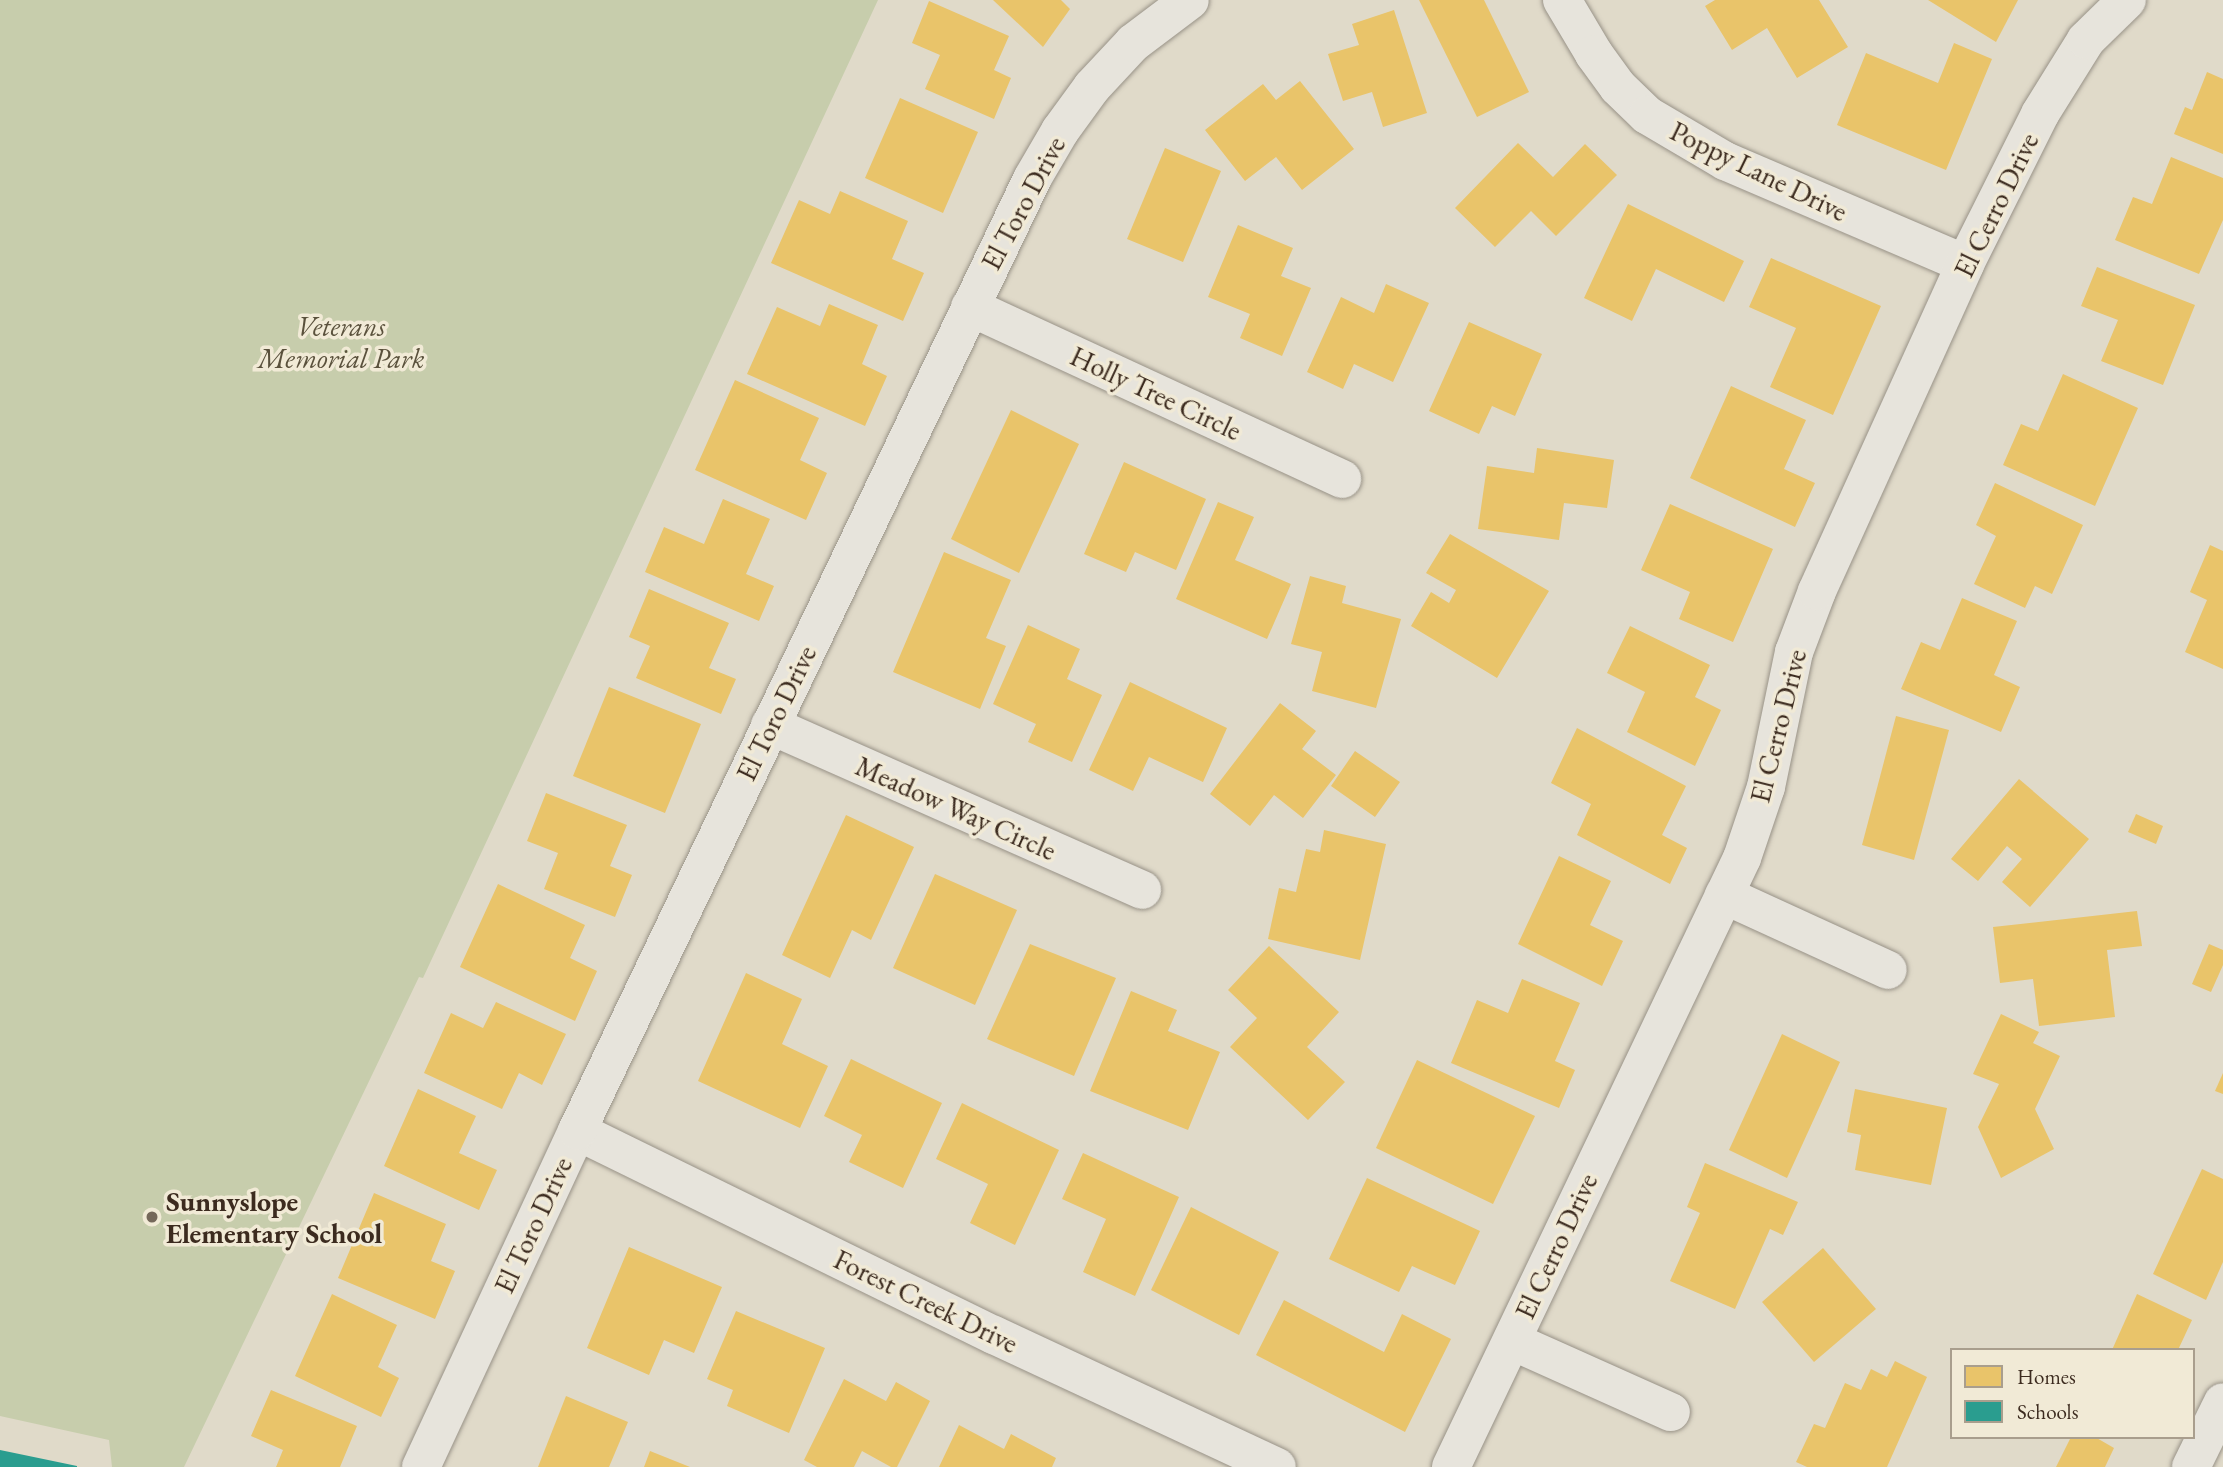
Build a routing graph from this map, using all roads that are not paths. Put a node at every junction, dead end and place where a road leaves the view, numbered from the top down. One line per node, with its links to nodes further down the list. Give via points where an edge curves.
1 (1190, 0): 5 (street, El Toro Drive, via 1133,43 1084,98 1032,179)
2 (1562, 0): 4 (street, Poppy Lane Drive, via 1618,87 1647,115 1725,161)
3 (2127, 0): 4 (street, El Cerro Drive, via 2086,40 2040,114)
4 (1965, 264): 9 (street, El Cerro Drive, via 1817,591 1794,652 1766,787)
5 (970, 307): 6 (street, Holly Tree Circle); 7 (street, El Toro Drive)
6 (1342, 480)
7 (771, 725): 8 (street, Meadow Way Circle); 11 (street, El Toro Drive)
8 (1142, 890)
9 (1724, 895): 10 (street); 12 (street, El Cerro Drive)
10 (1888, 971)
11 (577, 1131): 15 (street, El Toro Drive); 16 (street, Forest Creek Drive)
12 (1512, 1341): 14 (street); 17 (street, El Cerro Drive)
13 (2223, 1402): 18 (street)
14 (1671, 1412)
15 (421, 1467)
16 (1277, 1467)
17 (1451, 1467)
18 (2191, 1467)

